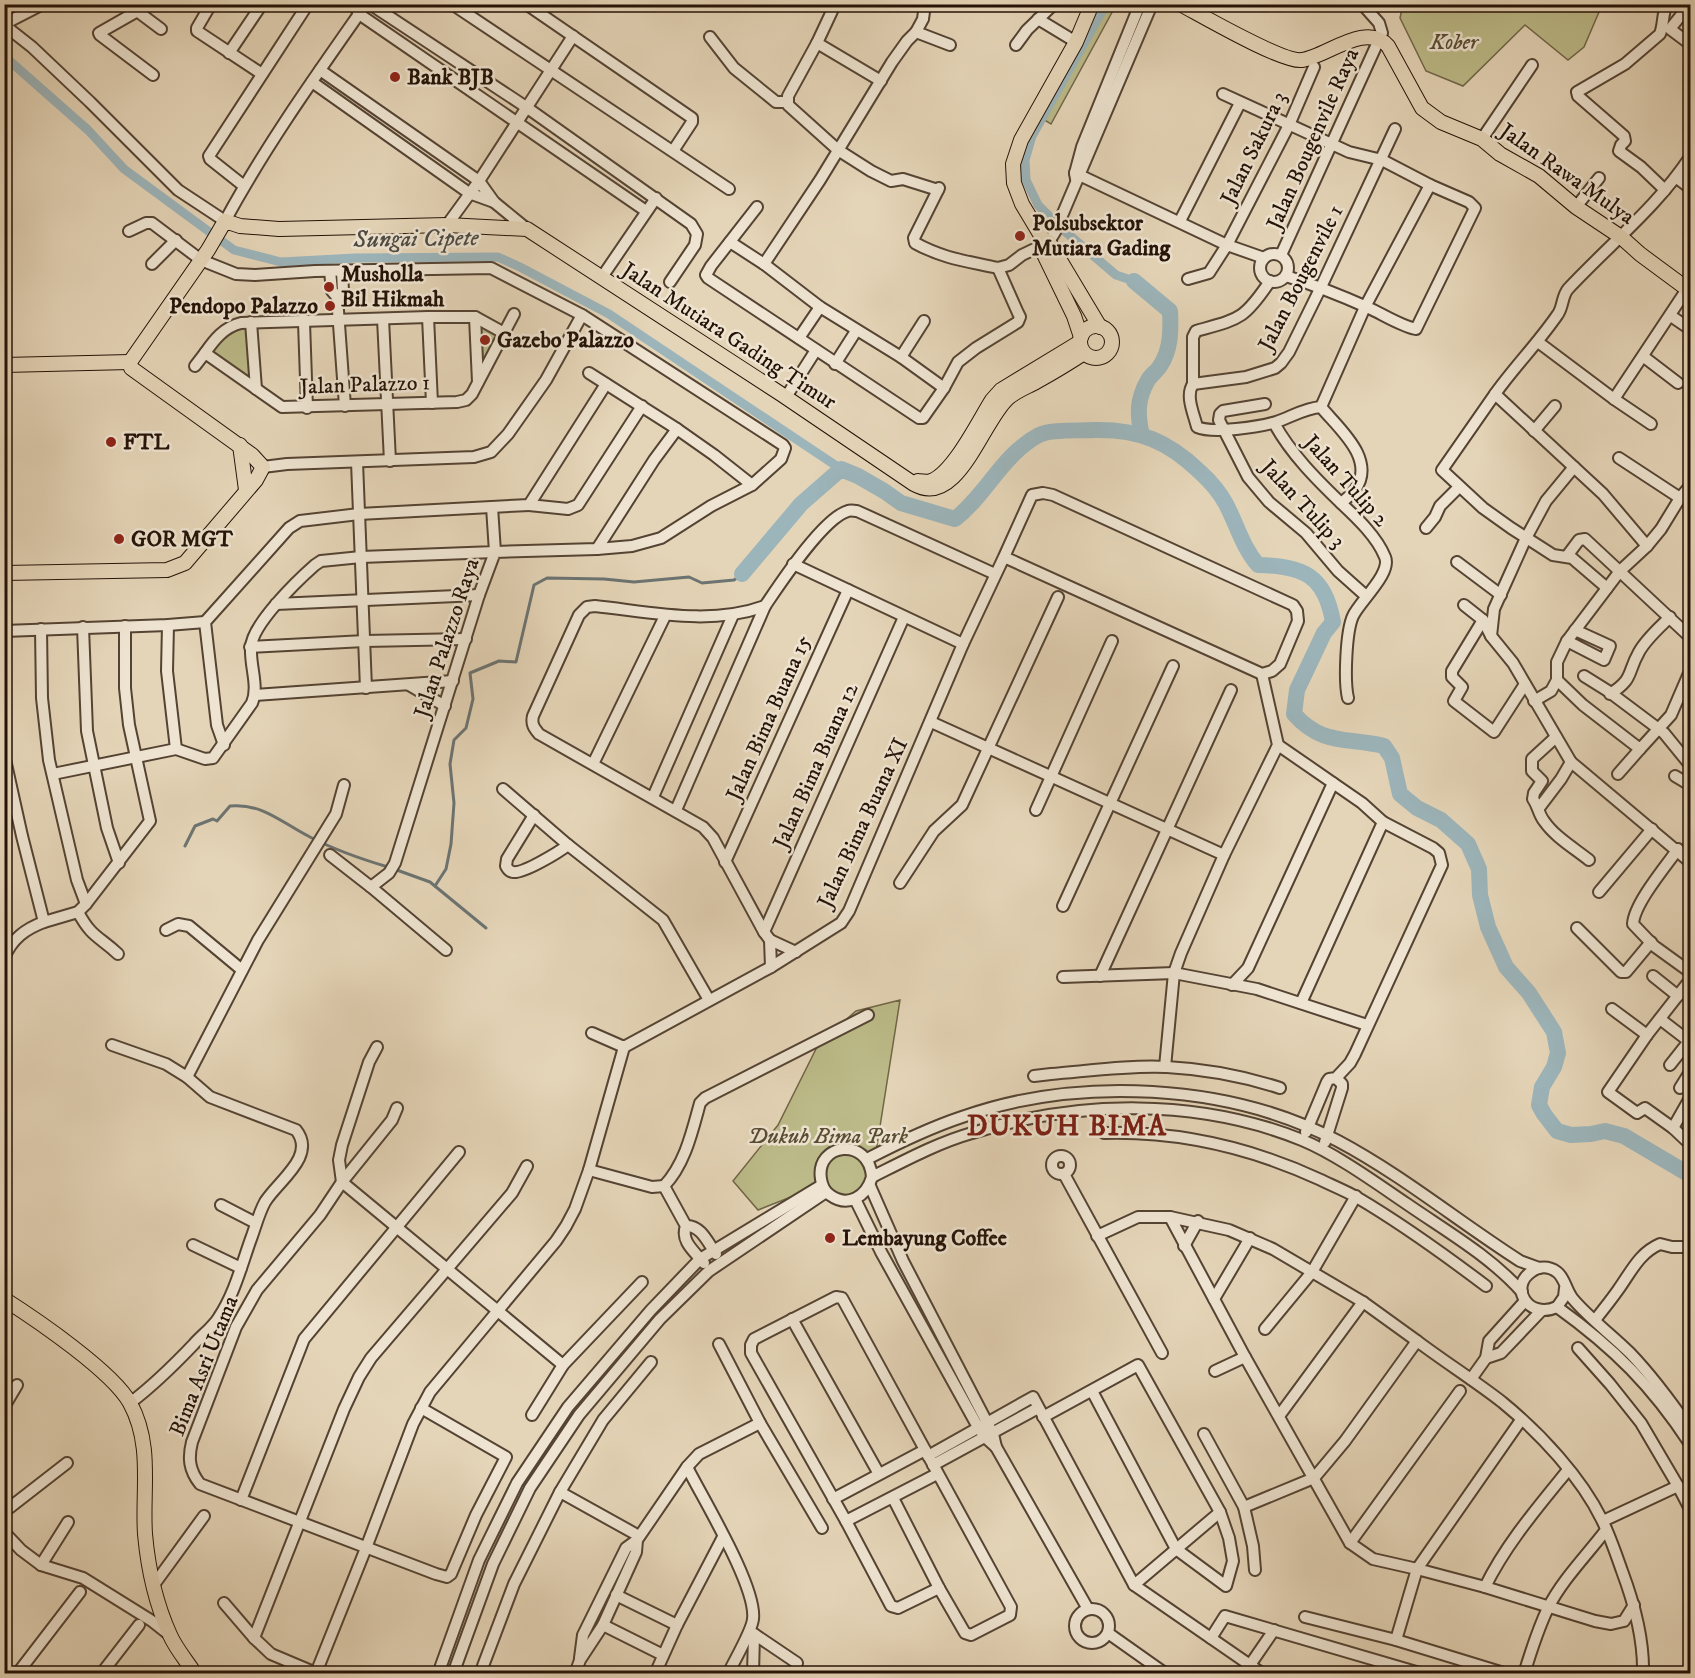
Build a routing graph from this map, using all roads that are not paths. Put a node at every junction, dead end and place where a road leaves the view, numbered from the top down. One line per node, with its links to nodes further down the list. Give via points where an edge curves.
1 (43, 4): 23 (street)
2 (150, 4): 21 (street)
3 (211, 4): 34 (street, via 196,29)
4 (262, 4): 34 (street)
5 (308, 4): 39 (street)
6 (368, 4): 19 (street); 47 (street)
7 (452, 4): 38 (street)
8 (526, 4): 26 (street)
9 (830, 4): 31 (street, via 831,11)
10 (925, 4): 25 (street)
11 (1054, 4): 22 (street)
12 (1092, 4): 30 (main road)
13 (1140, 4): 42 (street)
14 (1152, 4): 42 (street)
15 (1180, 4): 28 (main road, via 1294,60 1367,37)
16 (1362, 4): 28 (street, via 1382,29)
17 (1667, 4): 65 (street, via 1660,34 1625,64 1577,92 1624,136 1619,151)
18 (1690, 4): 29 (street, via 1670,29)
19 (357, 9): 37 (street); 48 (street)
20 (4, 11): 23 (street)
21 (137, 11): 24 (street); 40 (street, via 101,30 100,35)
22 (1038, 19): 30 (street); 33 (street)
23 (8, 25): 73 (street, via 178,190)
24 (161, 28)
25 (916, 32): 32 (street); 41 (street)
26 (573, 36): 38 (street); 54 (street, via 692,117)
27 (710, 37): 45 (street, via 734,68 776,102)
28 (1380, 39): 51 (main road, Jalan Rawa Mulya, via 1388,46 1422,108 1441,122); 52 (street, Jalan Bougenvile Raya)
29 (1686, 41)
30 (1076, 42): 79 (main road, via 1021,140 1013,164 1016,190 1028,216)
31 (817, 43): 41 (street); 45 (street)
32 (950, 45)
33 (1016, 45)
34 (229, 53): 39 (street)
35 (1532, 65): 51 (street)
36 (1314, 67): 49 (street, Jalan Sakura 3)
37 (320, 70): 43 (street); 60 (street, Jalan Mutiara Gading Timur)
38 (550, 70): 47 (street); 54 (street)
39 (262, 74): 62 (street, via 208,156)
40 (153, 75)
41 (880, 81): 53 (street)
42 (1114, 81): 57 (street)
43 (312, 82): 62 (street); 66 (street, Jalan Mutiara Gading Timur)
44 (1223, 94): 46 (street)
45 (787, 102): 53 (street)
46 (1240, 103): 49 (street); 72 (street)
47 (526, 107): 48 (street); 67 (street)
48 (516, 121): 60 (street); 71 (street)
49 (1289, 125): 52 (street); 81 (street, Jalan Sakura 3)
50 (1395, 129): 56 (street, Jalan Bougenvile 1)
51 (1482, 140): 70 (main road, Jalan Rawa Mulya, via 1539,176)
52 (1331, 144): 56 (street); 83 (street, Jalan Bougenvile Raya)
53 (838, 150): 86 (street); 87 (street, via 891,181 903,179 939,189 915,243 956,261)
54 (673, 151): 64 (street)
55 (1690, 157): 59 (street)
56 (1382, 160): 61 (street); 94 (street, Jalan Bougenvile 1)
57 (1077, 176): 72 (street); 79 (street)
58 (1599, 177): 70 (street)
59 (1677, 178): 63 (street); 65 (street)
60 (479, 181): 66 (street); 68 (street, Jalan Mutiara Gading Timur)
61 (1430, 185): 97 (street); 97 (street, via 1475,208 1419,327 1413,329)
62 (244, 186): 73 (street)
63 (1690, 188)
64 (729, 189)
65 (1665, 190): 77 (street)
66 (469, 194): 68 (street, Jalan Mutiara Gading Timur); 74 (street)
67 (656, 198): 71 (street); 93 (street, via 691,224 697,234 695,245)
68 (494, 202): 75 (street, Jalan Mutiara Gading Timur)
69 (757, 207): 80 (street)
70 (1576, 207): 77 (main road, Jalan Rawa Mulya)
71 (646, 211): 90 (street)
72 (1180, 221): 81 (street)
73 (224, 224): 74 (main road, Jalan Mutiara Gading Timur, via 279,229); 82 (main road)
74 (447, 225): 75 (main road, Jalan Mutiara Gading Timur)
75 (527, 230): 90 (main road, Jalan Mutiara Gading Timur)
76 (129, 231): 78 (street, Jalan Palazzo Raya, via 152,223)
77 (1621, 237): 95 (main road, Jalan Rawa Mulya); 113 (street, via 1569,289 1560,311)
78 (176, 240): 82 (street, Jalan Palazzo Raya); 85 (street)
79 (1047, 240): 87 (street, via 1010,265); 108 (main road); 114 (main road)
80 (730, 242): 86 (street); 112 (street, via 706,276)
81 (1227, 245): 84 (street); 91 (street, Jalan Sakura 3, via 1209,273)
82 (204, 255): 88 (street, Jalan Palazzo Raya, via 236,274); 119 (main road)
83 (1281, 255): 84 (street, via 1272,253); 89 (street, via 1288,262)
84 (1264, 258): 92 (street, via 1260,271)
85 (152, 264)
86 (764, 264): 96 (street)
87 (998, 268): 128 (street, via 1018,313 1018,322 958,362)
88 (336, 271): 99 (street, Jalan Palazzo Raya, via 490,268); 104 (street, via 332,291 337,297)
89 (1286, 276): 92 (street); 94 (street)
90 (602, 277): 131 (main road, Jalan Mutiara Gading Timur)
91 (1188, 279)
92 (1270, 281): 127 (street, via 1255,304 1237,320 1196,331)
93 (670, 282)
94 (1321, 287): 97 (street); 127 (street, Jalan Bougenvile 1, via 1289,352 1275,368 1246,377)
95 (1689, 290): 100 (street)
96 (820, 307): 110 (street); 112 (street)
97 (1365, 307): 139 (street)
98 (514, 314): 111 (street, Jalan Palazzo 1)
99 (582, 315): 148 (street, via 541,388 491,452 474,457); 152 (street, Jalan Palazzo Raya, via 783,444 784,455)
100 (1671, 316): 109 (street); 118 (street)
101 (428, 317): 102 (street); 103 (street); 133 (street)
102 (475, 317): 111 (street); 124 (street)
103 (383, 319): 104 (street); 134 (street)
104 (339, 320): 107 (street); 136 (street)
105 (924, 321): 117 (street)
106 (251, 322): 107 (street); 116 (street, via 229,328); 129 (street)
107 (304, 322): 140 (street)
108 (1100, 327): 114 (main road, via 1089,328); 114 (main road, via 1112,340 1108,352 1096,358)
109 (1690, 329)
110 (856, 331): 117 (street); 120 (street)
111 (504, 333): 124 (street, Jalan Palazzo 1)
112 (799, 338): 115 (street)
113 (1538, 342): 130 (street); 132 (street)
114 (1082, 344): 131 (main road, Jalan Mutiara Gading Timur, via 997,393 955,460 927,483 908,478)
115 (816, 350): 120 (street); 131 (street)
116 (205, 352): 122 (street); 129 (street, Jalan Palazzo 1)
117 (901, 357): 128 (street)
118 (1644, 357): 125 (street); 132 (street)
119 (130, 362): 121 (main road); 146 (main road, via 131,368)
120 (835, 364): 128 (street, via 921,419)
121 (4, 365)
122 (195, 366)
123 (589, 373): 126 (street)
124 (478, 383): 133 (street, Jalan Palazzo 1, via 466,400)
125 (1678, 383)
126 (606, 384): 137 (street); 157 (street)
127 (1193, 384): 144 (street, via 1190,397 1197,427)
128 (944, 388)
129 (256, 389): 140 (street, Jalan Palazzo 1, via 282,407)
130 (1495, 394): 145 (street); 153 (street, via 1442,470)
131 (786, 398)
132 (1614, 399): 142 (street)
133 (432, 403): 134 (street, Jalan Palazzo 1)
134 (388, 405): 136 (street, Jalan Palazzo 1); 148 (street)
135 (1265, 405): 144 (street, via 1223,411 1219,420)
136 (345, 406): 140 (street, Jalan Palazzo 1)
137 (642, 406): 143 (street); 157 (street, via 578,505 568,509)
138 (1555, 406): 145 (street)
139 (1321, 407): 141 (street); 156 (street, via 1359,454 1359,480)
140 (307, 408)
141 (1274, 423): 144 (street); 156 (street, Jalan Tulip 2, via 1298,458)
142 (1651, 424)
143 (677, 429): 152 (street); 163 (street)
144 (1224, 430): 177 (street, Jalan Tulip 3, via 1248,477 1269,502 1306,533 1338,571)
145 (1534, 431): 151 (street)
146 (240, 445): 150 (main road); 154 (main road)
147 (1619, 458): 155 (street)
148 (390, 461): 149 (street)
149 (357, 462): 150 (street); 159 (street)
150 (263, 467): 154 (main road)
151 (1574, 467): 161 (street, via 1545,501); 162 (street)
152 (752, 485): 163 (street, Jalan Palazzo Raya, via 661,538)
153 (1459, 487): 160 (street); 161 (street)
154 (246, 490): 171 (main road, via 176,568)
155 (1687, 493): 162 (street)
156 (1341, 504): 177 (street, Jalan Tulip 2, via 1375,540 1386,558 1386,567)
157 (529, 505): 158 (street)
158 (492, 507): 159 (street); 164 (street)
159 (359, 514): 166 (street); 188 (street, via 295,523)
160 (1426, 528)
161 (1526, 537): 165 (street, via 1553,555); 176 (street)
162 (1647, 546): 170 (street)
163 (597, 549): 164 (street, Jalan Palazzo Raya)
164 (495, 552): 166 (street); 175 (street, Jalan Palazzo Raya)
165 (1567, 556): 170 (street, via 1583,539); 173 (street)
166 (362, 557): 179 (street); 180 (street, via 318,562)
167 (1004, 557): 172 (street, Jalan Bima Buana XI); 205 (street); 205 (street, Jalan Bima Buana XI, via 1032,495 1053,495 1293,605 1298,621 1280,664)
168 (1457, 562): 176 (street)
169 (793, 564): 172 (street, via 836,518 857,511); 174 (street); 182 (street)
170 (1620, 571): 173 (street); 186 (street)
171 (4, 573)
172 (995, 574): 201 (street, Jalan Bima Buana XI)
173 (1608, 588): 193 (street)
174 (848, 590): 185 (street); 254 (street, Jalan Bima Buana 15)
175 (480, 595): 179 (street); 197 (street, Jalan Palazzo Raya)
176 (1501, 595): 196 (street, via 1494,609)
177 (1366, 596): 215 (street, via 1353,616 1348,638)
178 (1058, 597): 224 (street)
179 (364, 600): 180 (street); 199 (street)
180 (276, 604): 202 (street)
181 (1464, 604): 187 (street)
182 (765, 606): 183 (street); 243 (street)
183 (733, 615): 184 (street); 240 (street)
184 (665, 616): 229 (street); 229 (street, via 595,606 587,607 579,615 532,723 539,734)
185 (904, 617): 201 (street); 264 (street, Jalan Bima Buana 12)
186 (1670, 617): 195 (street); 214 (street, via 1643,646 1628,679)
187 (1483, 620): 196 (street); 210 (street, via 1452,671 1452,677 1462,687 1454,701 1494,732)
188 (205, 622): 190 (street); 221 (street, via 217,725)
189 (125, 626): 190 (street); 191 (street); 227 (street, via 125,687)
190 (168, 626): 223 (street, via 167,671)
191 (82, 627): 192 (street); 230 (street, via 87,731)
192 (41, 629): 194 (street); 232 (street, via 42,707)
193 (1575, 630): 200 (street); 200 (street, via 1610,646 1604,660)
194 (4, 631)
195 (1689, 631)
196 (1491, 636): 210 (street)
197 (466, 639): 199 (street); 208 (street, Jalan Palazzo Raya)
198 (1112, 640): 235 (street)
199 (365, 641): 202 (street); 211 (street)
200 (1567, 641): 207 (street, via 1557,662)
201 (963, 644): 218 (street, Jalan Bima Buana XI)
202 (250, 647): 213 (street)
203 (1173, 666): 241 (street)
204 (1690, 671): 219 (street, via 1671,715)
205 (1262, 674): 222 (street)
206 (1584, 676): 214 (street)
207 (1557, 680): 216 (street, via 1551,691); 225 (street)
208 (453, 681): 209 (street); 217 (street, Jalan Palazzo Raya)
209 (409, 684): 211 (street); 217 (street)
210 (1525, 684): 216 (street)
211 (366, 688): 213 (street)
212 (1231, 690): 247 (street)
213 (255, 694): 221 (street)
214 (1610, 694): 219 (street)
215 (1348, 698)
216 (1534, 701): 220 (street)
217 (445, 706): 257 (street, Jalan Palazzo Raya, via 395,863)
218 (931, 722): 224 (street); 268 (street, Jalan Bima Buana XI, via 846,916)
219 (1659, 730): 225 (street); 231 (street)
220 (1556, 737): 228 (street); 242 (street, via 1531,763 1532,771 1542,781 1533,795)
221 (224, 745): 223 (street, via 210,760)
222 (1278, 745): 236 (street); 252 (street)
223 (176, 748): 227 (street)
224 (987, 748): 235 (street); 256 (street, via 962,806 934,831)
225 (1640, 749): 233 (street)
226 (4, 754): 261 (street)
227 (136, 757): 230 (street); 255 (street, via 150,821)
228 (1571, 762): 242 (street); 248 (street)
229 (593, 764): 240 (street)
230 (93, 765): 232 (street); 255 (street)
231 (1690, 765)
232 (53, 774): 260 (street)
233 (1618, 774)
234 (1675, 776): 238 (street)
235 (1052, 777): 241 (street); 244 (street)
236 (1333, 783): 246 (street); 279 (street, via 1248,968)
237 (344, 785): 272 (street, via 336,814)
238 (1690, 785)
239 (503, 789): 245 (street)
240 (653, 797): 243 (street)
241 (1110, 803): 247 (street); 259 (street)
242 (1539, 808): 253 (street, via 1542,819 1556,834)
243 (676, 810): 254 (street, via 703,827)
244 (1036, 810)
245 (534, 815): 249 (street); 249 (street, via 507,859 508,870 520,871)
246 (1383, 822): 282 (street); 286 (street, via 1433,848 1442,865)
247 (1167, 829): 252 (street); 275 (street)
248 (1652, 829): 250 (street); 258 (street)
249 (568, 845): 281 (street, via 663,920)
250 (1686, 854): 265 (street, via 1634,915 1633,924)
251 (330, 855): 257 (street)
252 (1224, 855): 274 (street)
253 (1589, 860)
254 (725, 862): 264 (street)
255 (119, 863): 260 (street)
256 (900, 883)
257 (371, 887): 267 (street)
258 (1599, 892)
259 (1063, 906)
260 (82, 908): 261 (street); 269 (street, via 87,928)
261 (44, 922): 266 (street, via 32,926)
262 (1578, 928): 265 (street, via 1621,972 1632,967)
263 (166, 930): 272 (street, via 178,924 189,926)
264 (767, 936): 268 (street); 271 (street)
265 (1651, 942): 273 (street)
266 (7, 946): 270 (street)
267 (446, 950)
268 (796, 952): 271 (street, Jalan Bima Buana XI)
269 (118, 954)
270 (4, 958)
271 (771, 967): 281 (street, Jalan Bima Buana XI)
272 (242, 970): 297 (street)
273 (1690, 972)
274 (1174, 973): 275 (street); 279 (street); 294 (street)
275 (1100, 976): 277 (street)
276 (1653, 976): 280 (street)
277 (1063, 977)
278 (1690, 980): 280 (street)
279 (1232, 985): 282 (street)
280 (1678, 996): 285 (street)
281 (709, 1000): 292 (street, Jalan Bima Buana XI)
282 (1302, 1003): 286 (street)
283 (1612, 1009): 288 (street)
284 (868, 1015): 319 (street, via 705,1098 700,1103 687,1148)
285 (1660, 1019): 288 (street); 289 (street)
286 (1367, 1025): 298 (street, via 1350,1064)
287 (592, 1033): 292 (street)
288 (1647, 1035): 306 (street, via 1608,1092 1637,1113 1645,1108)
289 (1690, 1041): 293 (street)
290 (112, 1046): 297 (street, via 166,1064)
291 (377, 1047): 318 (street, via 342,1145)
292 (624, 1047): 315 (street)
293 (1670, 1065)
294 (1165, 1067): 296 (street); 299 (street, via 1213,1072)
295 (1690, 1072): 300 (street)
296 (1034, 1076)
297 (187, 1077): 326 (street, via 210,1097 284,1124 302,1137 302,1155 271,1192)
298 (1336, 1078): 305 (street, via 1327,1082); 308 (street, via 1342,1088)
299 (1280, 1088)
300 (1680, 1088)
301 (1690, 1098): 306 (street)
302 (1016, 1102): 304 (street); 305 (street, via 1114,1091 1164,1093 1213,1099); 313 (street, via 934,1127)
303 (397, 1108): 318 (street, Bima Asri Utama, via 392,1120)
304 (1021, 1119): 309 (street, via 1116,1108 1164,1110 1211,1115); 317 (street, via 970,1133 920,1153)
305 (1308, 1127): 308 (street); 309 (street)
306 (1673, 1128): 310 (street)
307 (1104, 1133): 321 (street, via 1187,1138 1239,1148)
308 (1328, 1137): 311 (street); 339 (street, via 1374,1162 1520,1261)
309 (1303, 1140): 311 (street)
310 (1690, 1144)
311 (1321, 1150): 347 (street, via 1366,1176 1505,1273)
312 (459, 1152): 328 (street)
313 (867, 1159): 317 (street); 320 (street, via 858,1151 833,1151 819,1173)
314 (527, 1166): 340 (street, via 512,1193)
315 (589, 1170): 319 (street, via 652,1187); 352 (street, via 566,1226)
316 (1064, 1174): 329 (street)
317 (871, 1181): 322 (street); 337 (street)
318 (342, 1182): 328 (street); 393 (street, Bima Asri Utama, via 248,1304 192,1442 190,1465 200,1484)
319 (664, 1186): 327 (street)
320 (824, 1189): 322 (street, via 843,1201); 334 (street); 336 (street)
321 (1356, 1196): 343 (street); 345 (street)
322 (855, 1199): 341 (street)
323 (221, 1205): 326 (street)
324 (1170, 1216): 325 (street); 329 (street, via 1138,1216); 332 (street)
325 (1198, 1221): 330 (street); 332 (street)
326 (256, 1223): 338 (street)
327 (686, 1226): 334 (street, via 698,1229); 335 (street, via 686,1241)
328 (397, 1227): 340 (street); 393 (street, via 304,1339)
329 (1097, 1236): 360 (street)
330 (1250, 1238): 343 (street); 348 (street)
331 (193, 1245): 338 (street)
332 (1184, 1246): 348 (street)
333 (1690, 1247): 355 (street, via 1652,1247)
334 (714, 1251): 335 (street); 336 (street)
335 (700, 1259): 342 (street); 444 (street, via 568,1407 517,1483 479,1560)
336 (722, 1262): 342 (street)
337 (903, 1262): 341 (street); 378 (street)
338 (241, 1268): 371 (street, via 218,1319 171,1369)
339 (1539, 1268): 346 (street, via 1557,1272); 347 (street, via 1523,1281)
340 (448, 1269): 352 (street); 401 (street, via 359,1377)
341 (891, 1269): 378 (street)
342 (709, 1271): 445 (street, via 660,1319 579,1415 530,1488 493,1564)
343 (1312, 1272): 350 (street); 356 (street)
344 (642, 1282): 364 (street)
345 (1486, 1286)
346 (1566, 1288): 351 (street); 355 (street)
347 (1524, 1297): 353 (street, via 1532,1308); 362 (street, via 1489,1341)
348 (1214, 1299): 361 (street)
349 (5, 1301): 371 (main road, via 110,1379)
350 (1364, 1302): 357 (street); 375 (street)
351 (1557, 1307): 353 (street); 382 (street, via 1626,1362)
352 (498, 1311): 364 (street); 372 (street)
353 (1541, 1311): 362 (street, via 1501,1353)
354 (792, 1319): 383 (street, via 836,1297 842,1298); 387 (street); 392 (street, via 754,1339 751,1353)
355 (1594, 1320): 379 (street, via 1630,1353)
356 (1265, 1329)
357 (1417, 1341): 366 (street); 388 (street)
358 (719, 1344): 377 (street)
359 (1578, 1348): 389 (street, via 1641,1423)
360 (1162, 1353)
361 (1245, 1357): 365 (street); 375 (street)
362 (1486, 1358): 366 (street)
363 (651, 1362): 390 (street, via 603,1420)
364 (563, 1365): 374 (street)
365 (1215, 1371)
366 (1471, 1379): 376 (street)
367 (17, 1385): 370 (street)
368 (1092, 1391): 373 (street); 397 (street, via 1138,1365); 409 (street)
369 (1461, 1391): 407 (street)
370 (6, 1401)
371 (130, 1403): 414 (main road, via 145,1455 145,1534)
372 (421, 1408): 408 (street); 408 (street, Bima Asri Utama, via 506,1457 452,1574 436,1574)
373 (1041, 1412): 378 (street, via 1033,1397); 381 (street); 413 (street)
374 (532, 1415)
375 (1279, 1416): 388 (street)
376 (1521, 1420): 386 (street); 411 (street)
377 (760, 1423): 385 (street, via 699,1454); 403 (street)
378 (982, 1424): 381 (street); 383 (street)
379 (1690, 1430)
380 (1204, 1434): 394 (street)
381 (990, 1436): 383 (street); 422 (street)
382 (1690, 1444)
383 (931, 1461): 387 (street); 391 (street); 416 (street, via 1011,1613 968,1635)
384 (67, 1463): 396 (street)
385 (687, 1467): 405 (street); 406 (street)
386 (1568, 1470): 402 (street); 415 (street, via 1525,1524)
387 (879, 1474): 392 (street)
388 (1314, 1478): 394 (street); 407 (street)
389 (1678, 1486): 395 (street); 402 (street)
390 (560, 1492): 406 (street); 439 (street, via 514,1584)
391 (893, 1498): 399 (street); 416 (street)
392 (833, 1499): 399 (street)
393 (241, 1500): 401 (street, Bima Asri Utama)
394 (1244, 1508): 412 (street)
395 (1690, 1509)
396 (4, 1512)
397 (1220, 1512): 409 (street); 409 (street, via 1233,1561 1226,1586)
398 (204, 1516): 414 (street)
399 (846, 1521): 416 (street, via 891,1606 898,1608)
400 (68, 1522): 410 (street)
401 (298, 1523): 408 (street, Bima Asri Utama); 432 (street)
402 (1605, 1526): 420 (street); 421 (street)
403 (822, 1528)
404 (4, 1532): 410 (street)
405 (723, 1537): 427 (street); 448 (street, via 748,1587 753,1620)
406 (638, 1538): 418 (street, via 636,1552); 436 (street, via 626,1548 583,1635)
407 (1350, 1543): 411 (street, via 1373,1559)
408 (366, 1548): 440 (street)
409 (1176, 1549): 413 (street)
410 (42, 1565): 431 (street, via 83,1578)
411 (1417, 1569): 415 (street); 434 (street)
412 (1255, 1570)
413 (1134, 1585): 433 (street)
414 (153, 1586): 431 (main road)
415 (1485, 1587): 421 (street)
416 (939, 1588)
417 (80, 1592): 441 (street)
418 (616, 1595): 426 (street); 427 (street)
419 (224, 1604): 432 (street)
420 (1634, 1605): 424 (street); 429 (street)
421 (1549, 1608): 424 (street, via 1595,1621); 454 (street)
422 (1088, 1609): 430 (street, via 1099,1610 1107,1617); 430 (street, via 1076,1623 1079,1637 1097,1642)
423 (1305, 1617): 434 (street)
424 (1619, 1623): 429 (street)
425 (139, 1625): 442 (street)
426 (603, 1625): 435 (street); 436 (street)
427 (677, 1625): 435 (street)
428 (1274, 1630): 433 (street, via 1225,1616); 438 (street); 452 (street)
429 (1639, 1632): 455 (street)
430 (1108, 1633): 450 (street)
431 (171, 1636): 443 (main road)
432 (254, 1638): 440 (street, via 272,1654)
433 (1211, 1638): 438 (street)
434 (1396, 1640): 453 (street)
435 (663, 1656): 447 (street)
436 (580, 1660): 446 (street)
437 (797, 1663): 449 (street, via 754,1634)
438 (1250, 1665): 451 (street)
439 (483, 1666)
440 (318, 1673)
441 (17, 1674)
442 (101, 1674)
443 (195, 1674)
444 (438, 1674)
445 (453, 1674)
446 (575, 1674)
447 (655, 1674)
448 (728, 1674)
449 (753, 1674)
450 (1166, 1674)
451 (1263, 1674)
452 (1424, 1674)
453 (1507, 1674)
454 (1524, 1674)
455 (1643, 1674)

